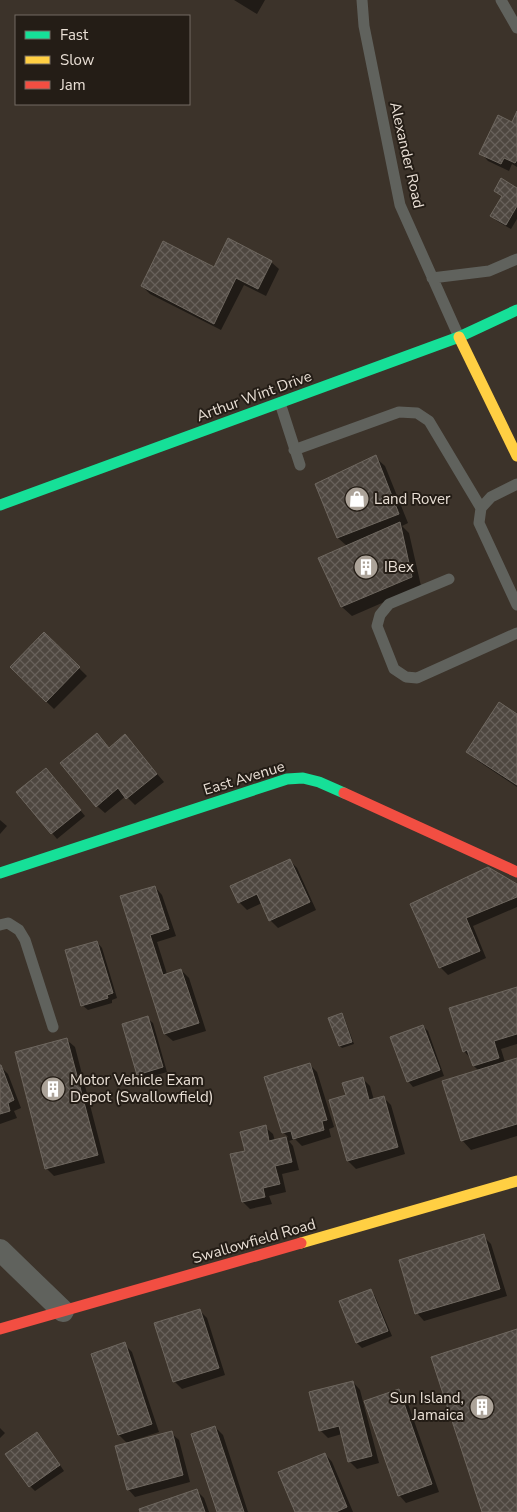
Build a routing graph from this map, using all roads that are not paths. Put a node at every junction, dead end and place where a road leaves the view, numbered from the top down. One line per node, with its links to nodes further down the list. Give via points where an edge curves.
1 (362, 0): 5 (lane, Alexander Road, via 364,26 400,205)
2 (501, 0): 3 (lane)
3 (517, 28)
4 (517, 259): 5 (lane, via 489,271)
5 (432, 278): 7 (lane, Alexander Road)
6 (517, 310): 7 (street, Arthur Wint Drive)
7 (459, 337): 8 (street, Arthur Wint Drive); 10 (street)
8 (280, 403): 9 (lane); 13 (street, Arthur Wint Drive)
9 (294, 450): 11 (lane); 14 (lane, via 399,412 417,413 438,433)
10 (517, 456)
11 (300, 465)
12 (517, 484): 14 (lane, via 491,497)
13 (0, 505)
14 (481, 508): 16 (lane, via 479,523)
15 (448, 579): 17 (lane, via 389,604 380,615 377,626 394,669 406,677 417,678)
16 (517, 605)
17 (517, 634)
18 (517, 872): 19 (street, East Avenue, via 319,782 303,778 286,779)
19 (0, 873)
20 (0, 926): 21 (lane, via 8,923 19,930 25,940)
21 (53, 1027)
22 (517, 1181): 24 (street, Swallowfield Road)
23 (0, 1250): 24 (street)
24 (63, 1311): 25 (street, Swallowfield Road)
25 (0, 1329)

